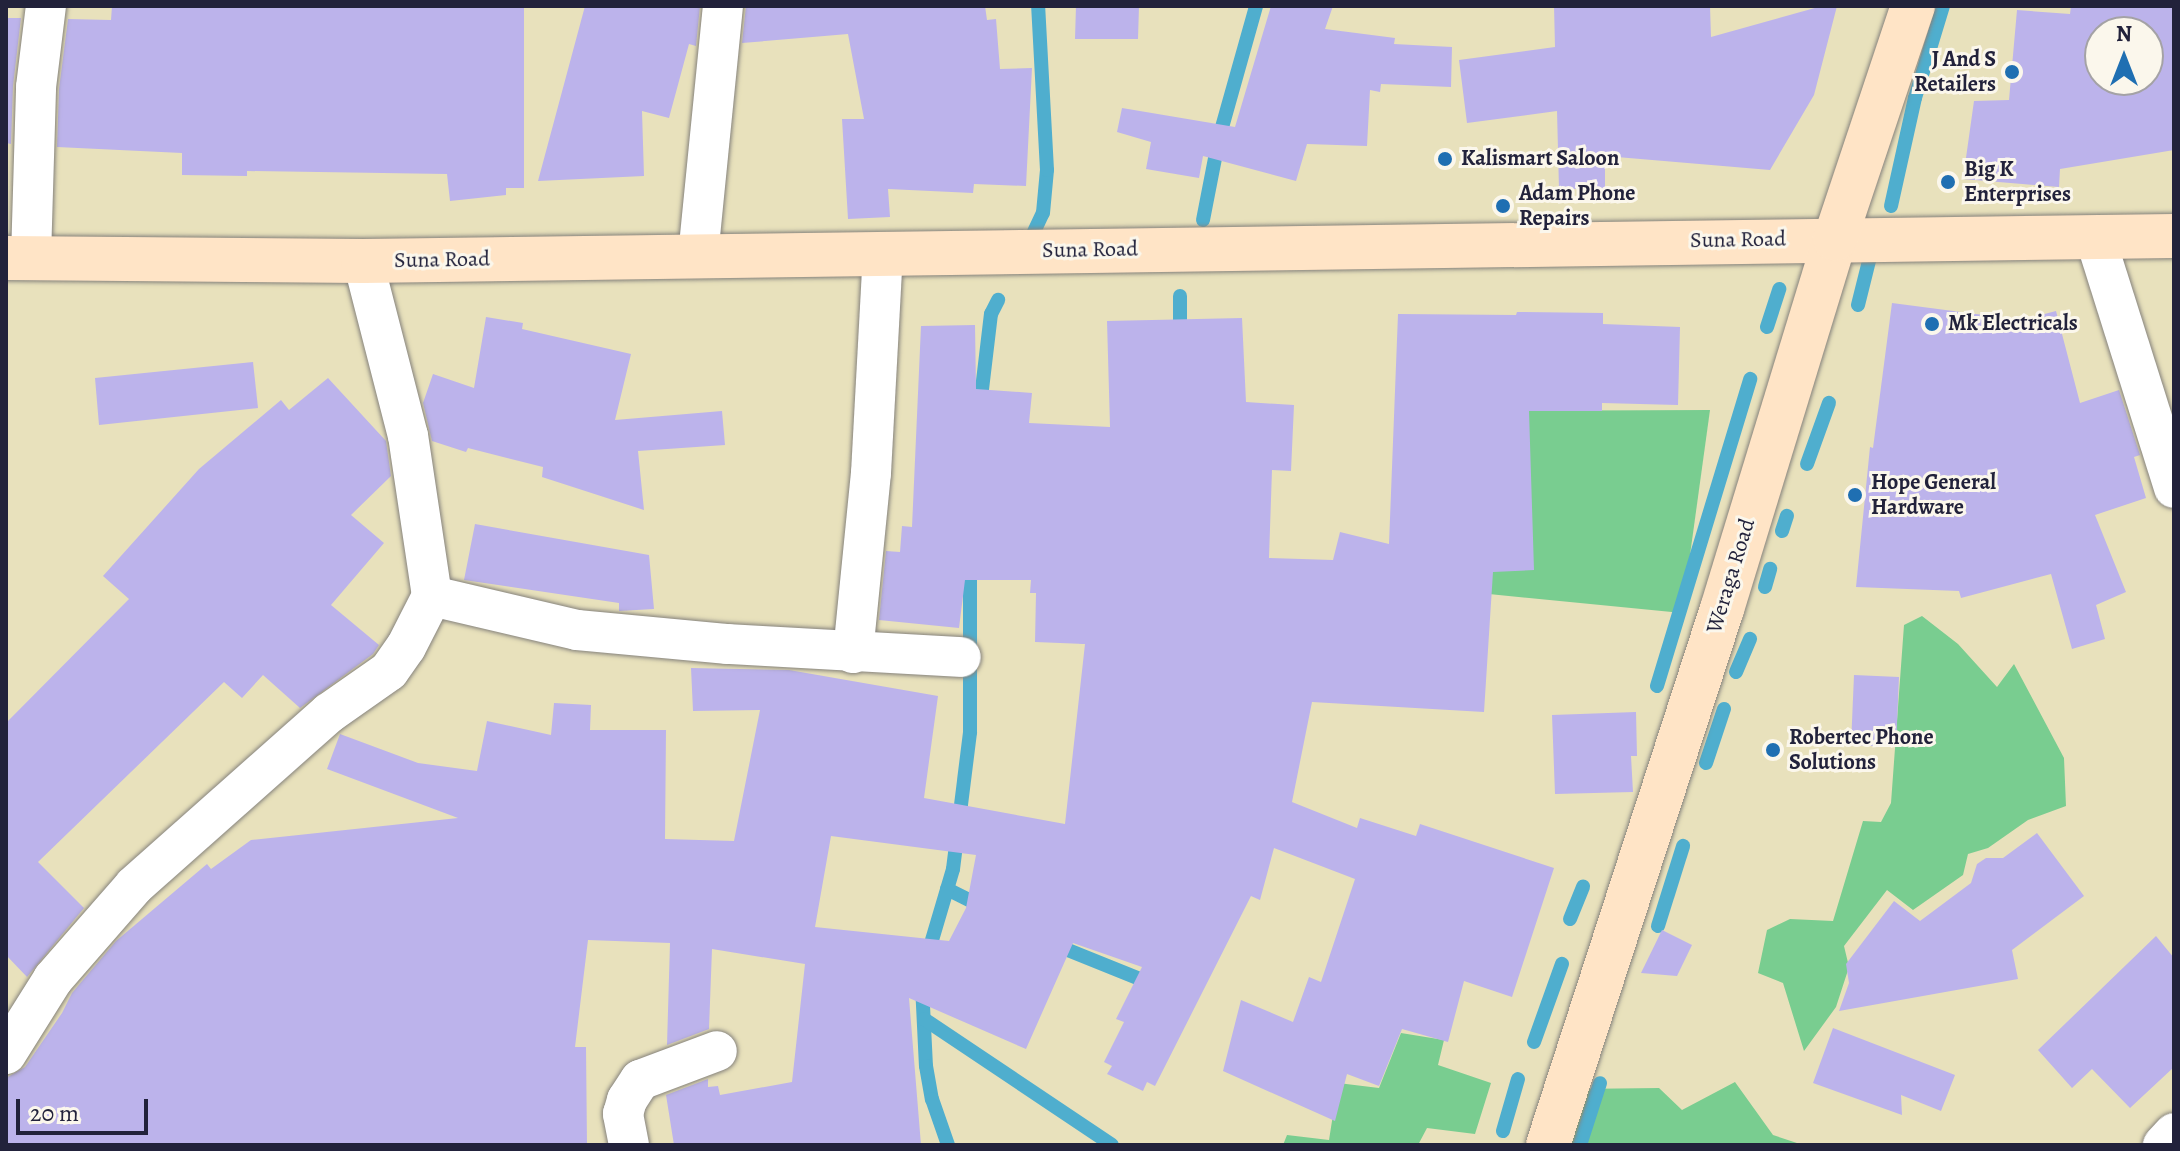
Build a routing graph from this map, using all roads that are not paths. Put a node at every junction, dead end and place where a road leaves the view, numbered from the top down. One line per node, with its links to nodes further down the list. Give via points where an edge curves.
1 (46, 6): 4 (street)
2 (723, 6): 9 (street)
3 (1913, 6): 7 (street, Weraga Road)
4 (19, 197): 10 (street)
5 (2174, 236): 6 (street, Suna Road)
6 (2095, 237): 7 (street, Suna Road); 12 (street)
7 (1835, 239): 8 (street, Suna Road); 20 (street, Weraga Road, via 1722,609)
8 (883, 254): 9 (street, Suna Road); 14 (street, via 871,473)
9 (698, 256): 11 (street, Suna Road)
10 (19, 258): 11 (street, Suna Road)
11 (363, 261): 13 (street, via 408,436)
12 (2174, 488)
13 (432, 596): 14 (street, via 577,630); 17 (street, via 389,671 329,713 268,766 134,886 93,930 53,979)
14 (853, 653): 15 (street)
15 (961, 657)
16 (717, 1051): 19 (street, via 640,1080 623,1114)
17 (6, 1054)
18 (2174, 1133): 21 (street)
19 (629, 1145)
20 (1548, 1145)
21 (2163, 1145)

